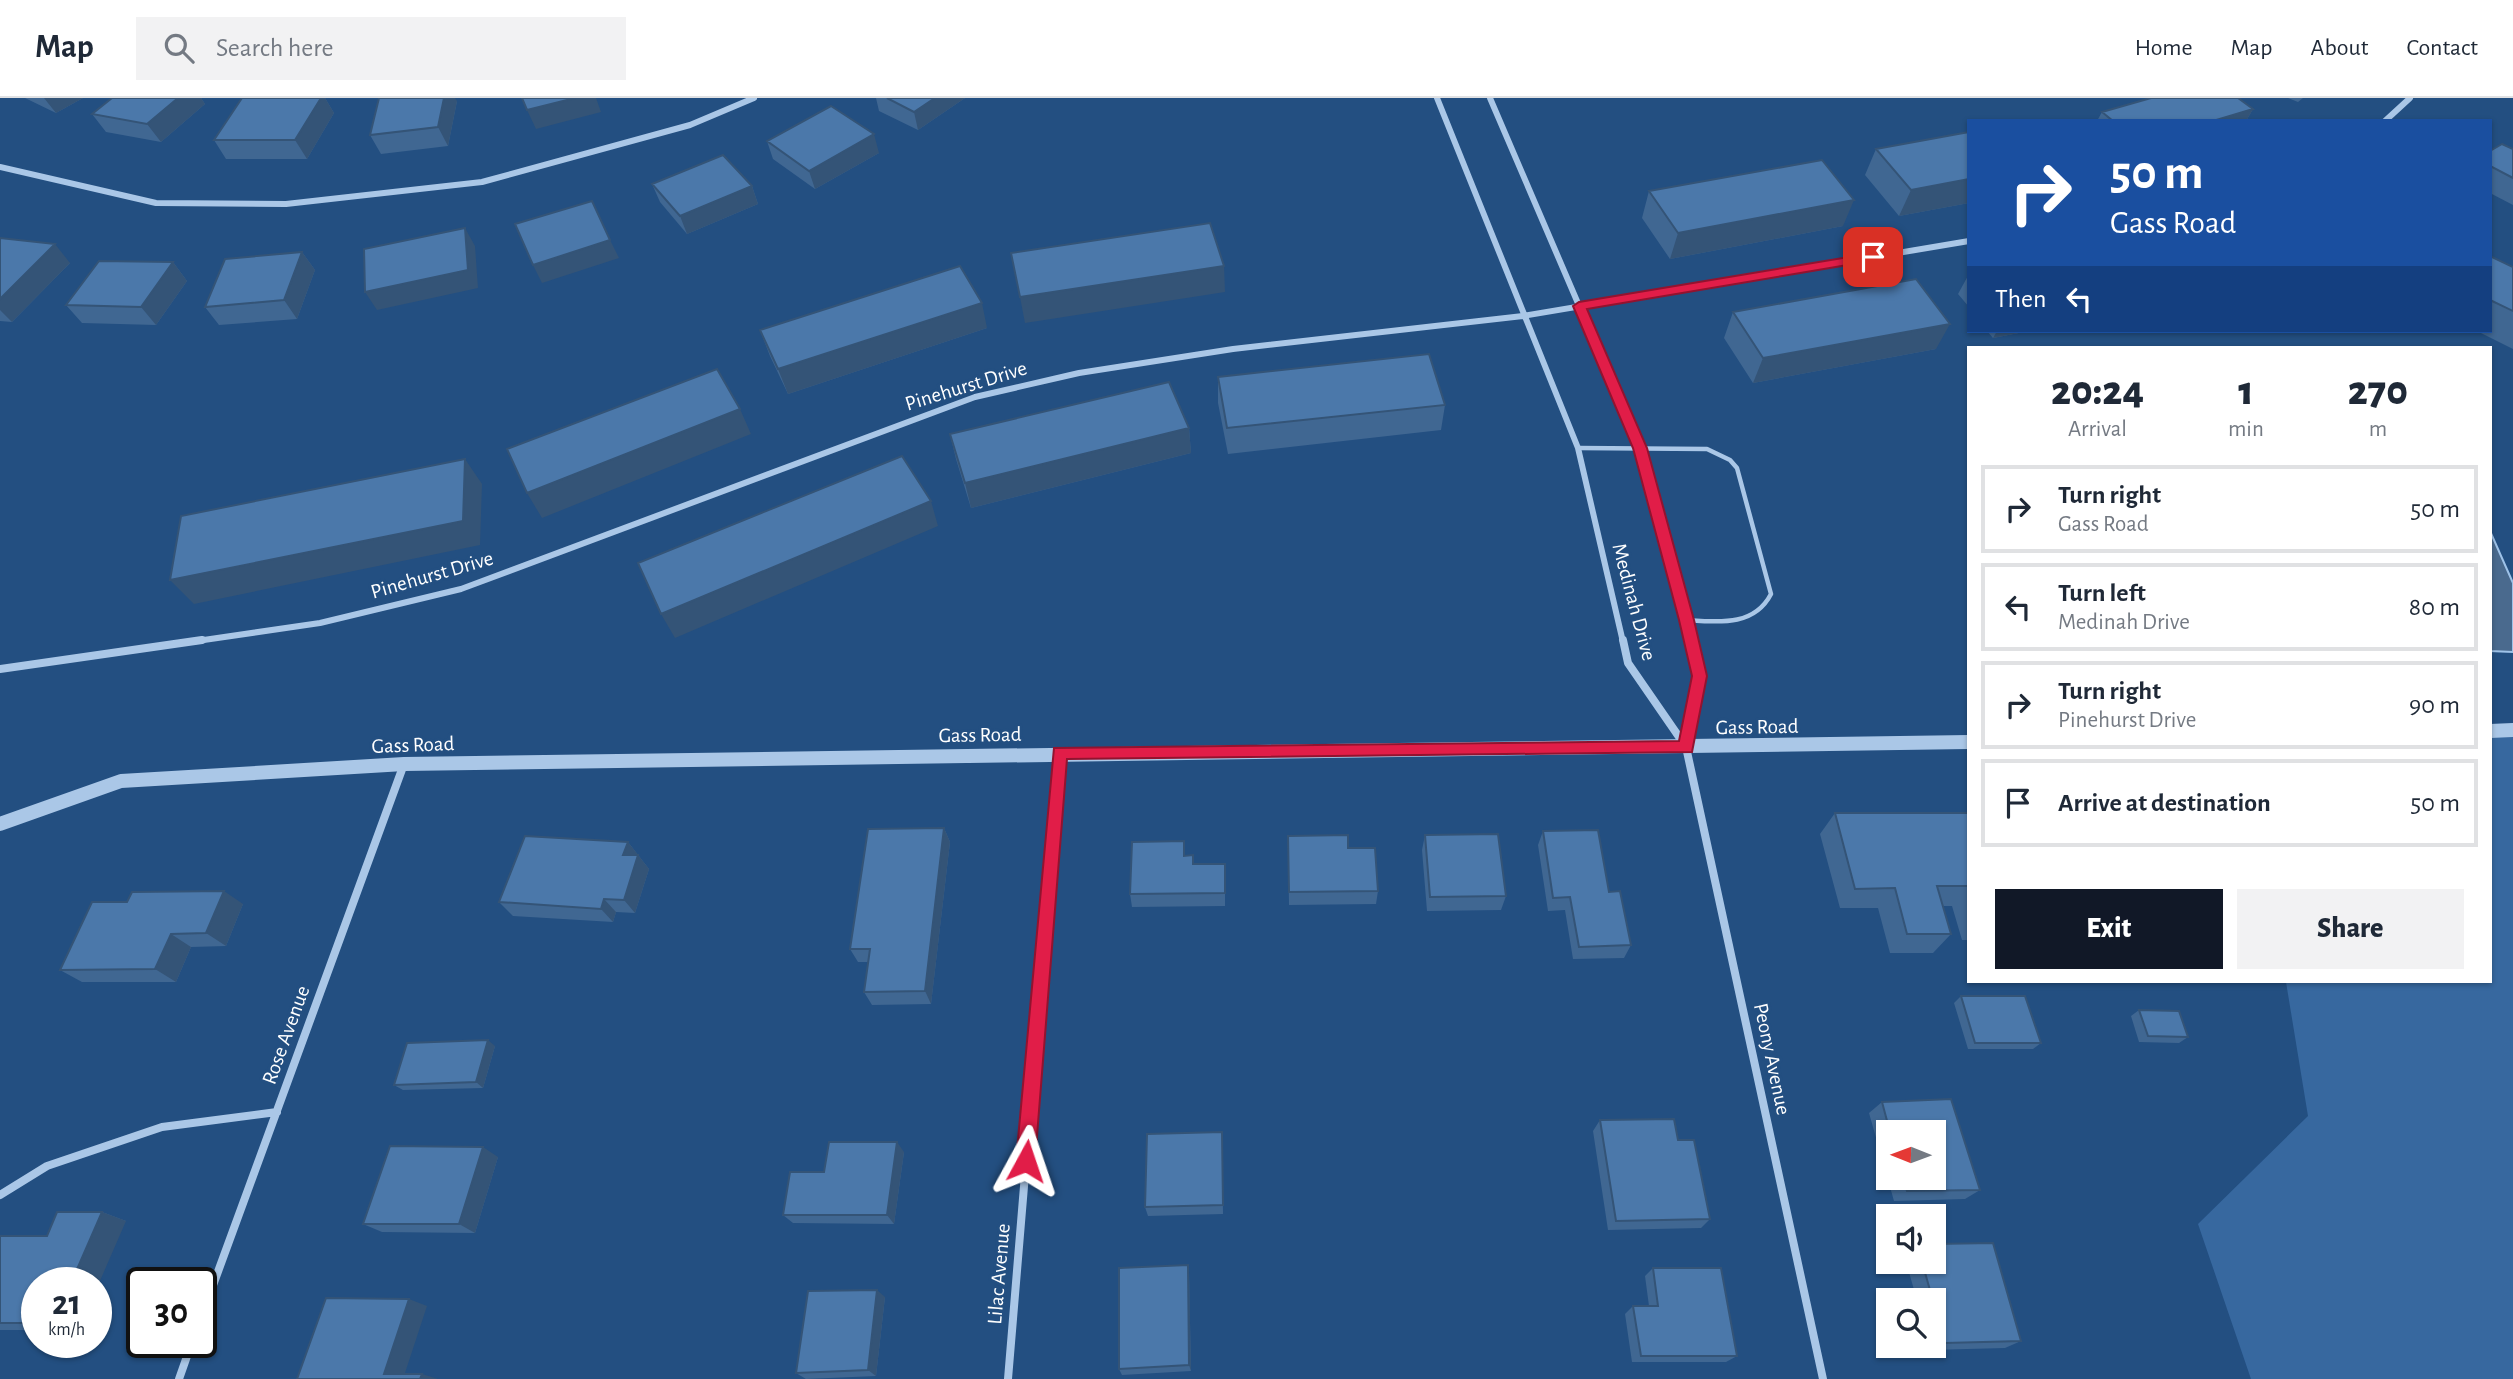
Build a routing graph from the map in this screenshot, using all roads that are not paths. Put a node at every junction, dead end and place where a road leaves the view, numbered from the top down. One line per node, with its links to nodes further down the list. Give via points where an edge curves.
1 (754, 98): 6 (street, via 690,125 482,182 286,204 156,203)
2 (1437, 98): 9 (street, Medinah Drive)
3 (1490, 98): 8 (street)
4 (2410, 98): 5 (street)
5 (2387, 119)
6 (0, 167)
7 (1967, 241): 8 (street, Pinehurst Drive)
8 (1579, 306): 9 (street, Pinehurst Drive); 11 (street)
9 (1523, 316): 10 (street, Medinah Drive); 13 (street, Pinehurst Drive, via 1233,349 975,397 461,589 320,623)
10 (1577, 448): 11 (lane); 17 (street, Medinah Drive, via 1628,663)
11 (1640, 448): 12 (street); 12 (lane, via 1707,449 1730,460 1742,478 1770,584 1768,604 1740,621)
12 (1686, 620): 17 (street, via 1699,676)
13 (0, 669)
14 (2513, 730): 15 (street)
15 (2492, 731)
16 (1967, 742): 17 (street, Gass Road)
17 (1686, 747): 18 (street, Gass Road); 27 (street, Peony Avenue)
18 (1060, 753): 19 (street, Gass Road); 26 (street, Lilac Avenue)
19 (404, 764): 20 (street, Gass Road, via 121,781); 21 (street, Rose Avenue)
20 (0, 824)
21 (277, 1112): 22 (street, via 162,1127 47,1166); 23 (street, Rose Avenue)
22 (0, 1195)
23 (217, 1275)
24 (186, 1358): 25 (street)
25 (179, 1379)
26 (1008, 1379)
27 (1823, 1379)

